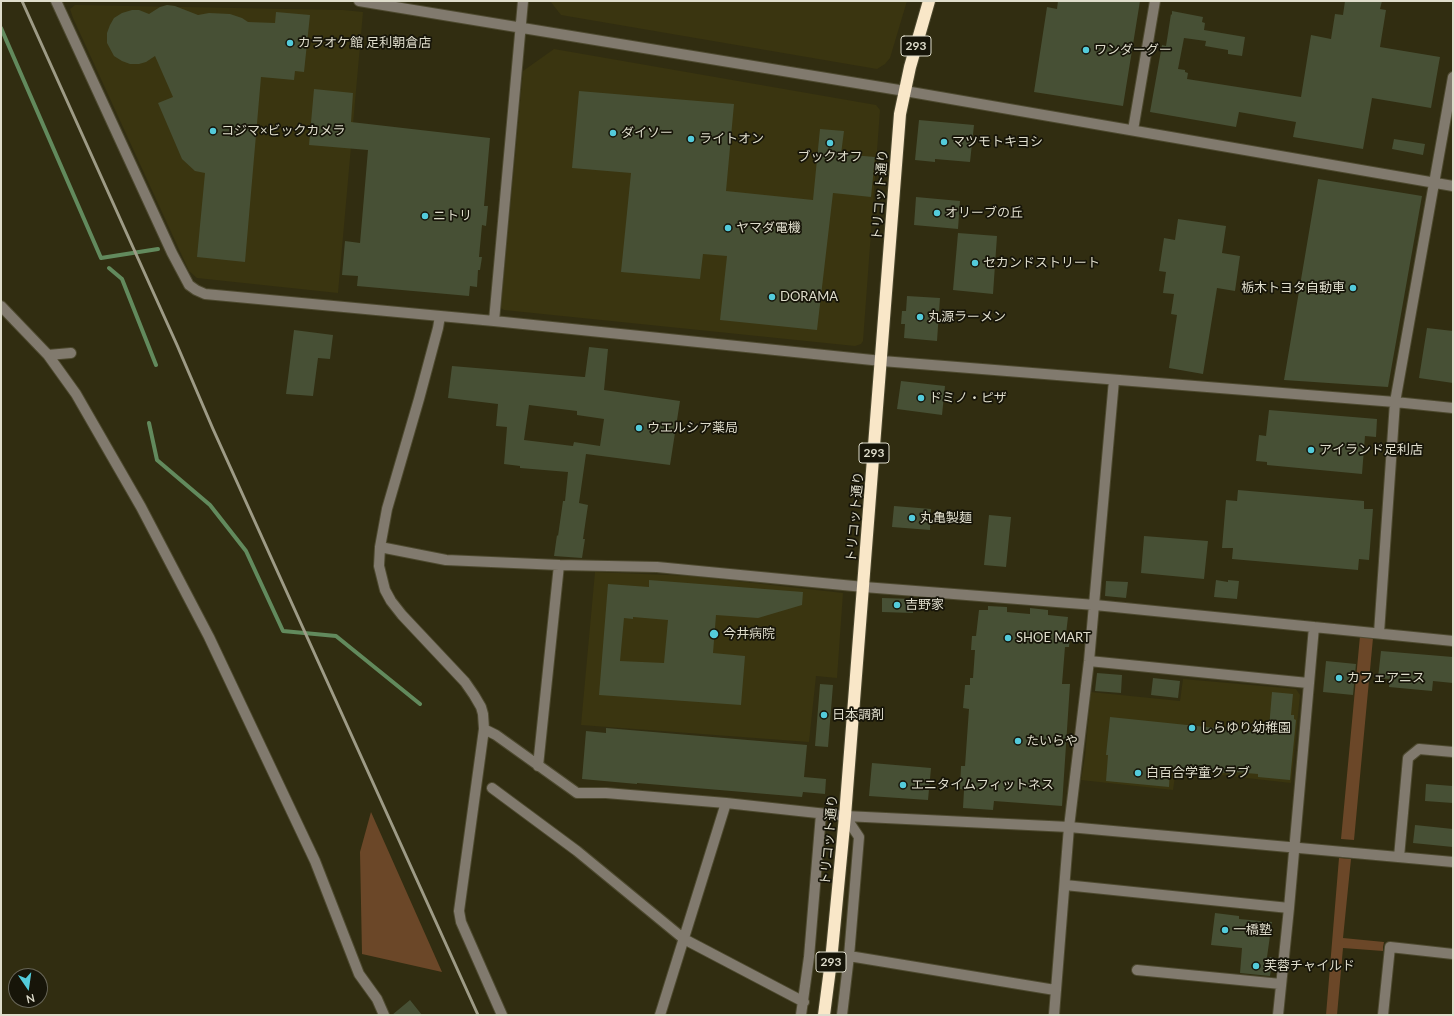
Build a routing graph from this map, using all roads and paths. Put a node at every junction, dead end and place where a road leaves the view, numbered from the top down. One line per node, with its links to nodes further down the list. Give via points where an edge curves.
1 (56, 1): 13 (street, via 189,285 205,294)
2 (359, 1): 6 (street)
3 (523, 1): 6 (street)
4 (929, 1): 8 (highway, トリコット通り / 293)
5 (1155, 1): 9 (street)
6 (520, 28): 8 (street); 14 (street)
7 (1453, 77): 10 (street)
8 (905, 91): 9 (street); 17 (highway, トリコット通り / 293, via 900,114)
9 (1133, 130): 10 (street)
10 (1434, 183): 11 (street); 19 (street)
11 (1453, 186)
12 (1, 306): 16 (street)
13 (440, 316): 14 (street); 21 (street, via 387,509)
14 (494, 321): 17 (street)
15 (71, 352): 16 (street)
16 (48, 355): 50 (street, via 76,394 137,501 209,637 315,861 359,974 377,999)
17 (882, 361): 18 (street); 23 (highway, トリコット通り / 293)
18 (1114, 380): 19 (street); 24 (street)
19 (1395, 402): 20 (street); 26 (street)
20 (1453, 408)
21 (380, 547): 22 (street, via 446,560); 30 (street, via 379,566 391,602 474,694 483,714)
22 (559, 565): 23 (street, via 657,567); 32 (street)
23 (864, 587): 24 (street); 36 (highway, トリコット通り / 293)
24 (1095, 605): 25 (street); 28 (street)
25 (1314, 626): 26 (street); 29 (street)
26 (1379, 633): 27 (street)
27 (1453, 640)
28 (1089, 661): 29 (street); 37 (street)
29 (1308, 682): 38 (street)
30 (484, 729): 32 (street); 51 (street, via 459,911 461,922)
31 (1453, 752): 39 (street, via 1420,749 1408,758)
32 (538, 766): 34 (street, via 577,793)
33 (492, 788): 43 (street, via 577,851)
34 (726, 803): 35 (street); 43 (street)
35 (821, 814): 36 (street); 49 (street)
36 (845, 816): 37 (street); 45 (street, via 858,837); 54 (highway, トリコット通り / 293, via 832,961)
37 (1069, 827): 38 (street); 41 (street)
38 (1293, 847): 39 (street); 42 (street)
39 (1399, 857): 40 (street)
40 (1453, 862)
41 (1065, 885): 42 (street); 48 (street)
42 (1289, 908): 47 (street)
43 (684, 939): 49 (street); 52 (street)
44 (1453, 954): 58 (street, via 1390,947)
45 (849, 956): 48 (street); 55 (street)
46 (1137, 970): 47 (street)
47 (1281, 984): 57 (street)
48 (1055, 990): 56 (street)
49 (804, 1002): 53 (street)
50 (384, 1015)
51 (502, 1015)
52 (660, 1015)
53 (801, 1015)
54 (824, 1015)
55 (842, 1015)
56 (1054, 1015)
57 (1278, 1015)
58 (1383, 1015)

